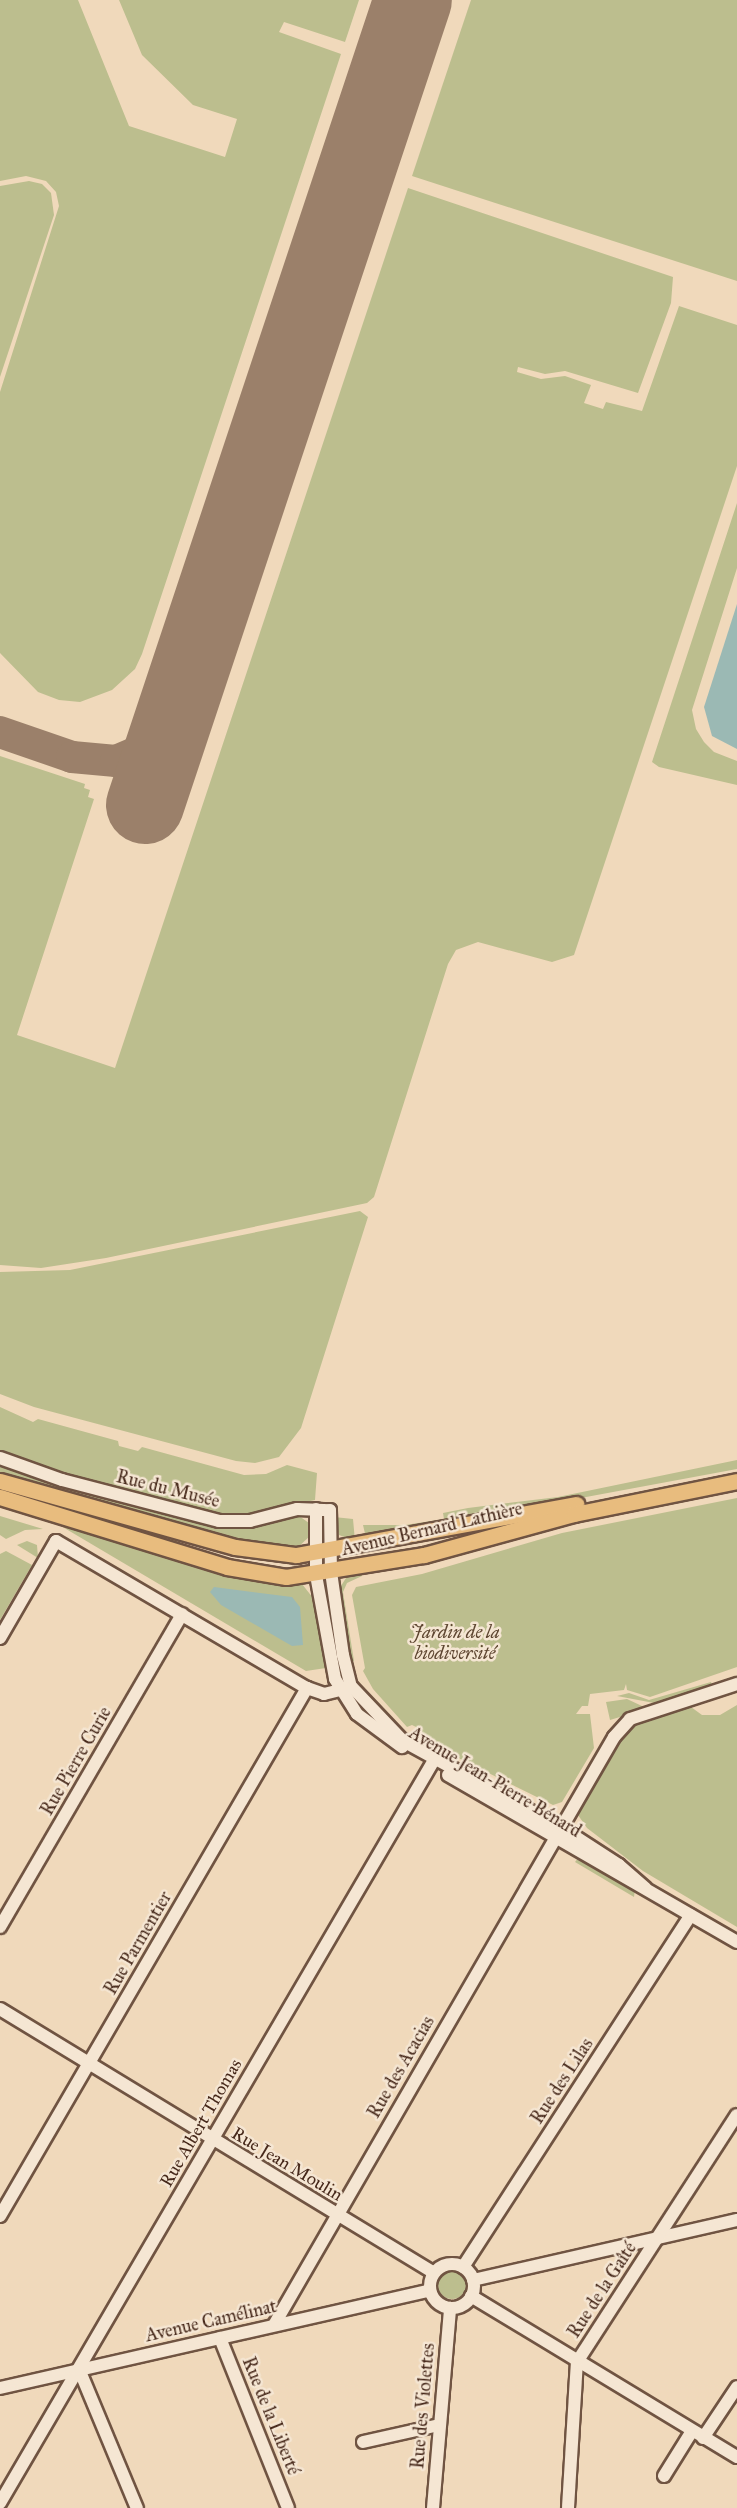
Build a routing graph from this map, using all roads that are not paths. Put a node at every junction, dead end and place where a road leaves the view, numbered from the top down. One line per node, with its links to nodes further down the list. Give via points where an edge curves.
1 (0, 1458): 6 (street, Rue du Musée, via 52,1477 219,1521 250,1521 297,1509)
2 (737, 1472): 7 (main road, Avenue Bernard Lathière)
3 (0, 1481): 7 (main road, Avenue Bernard Lathière, via 256,1552)
4 (737, 1481): 8 (main road, Avenue Bernard Lathière, via 556,1519 424,1555)
5 (0, 1497): 8 (main road, Avenue Bernard Lathière, via 227,1567 271,1576)
6 (316, 1509): 7 (street); 7 (street, Rue du Musée, via 330,1510)
7 (321, 1553): 8 (street, Avenue Jean-Pierre Bénard)
8 (323, 1574): 13 (street, Avenue Jean-Pierre Bénard, via 330,1664)
9 (182, 1614): 10 (street, via 56,1541); 12 (street); 17 (street, Rue Pierre Curie)
10 (0, 1638)
11 (737, 1684): 15 (street, Rue des Acacias, via 630,1719 615,1737)
12 (307, 1688): 13 (street, via 324,1694); 20 (street, Rue Parmentier)
13 (346, 1688): 14 (street, Avenue Jean-Pierre Bénard, via 357,1714 380,1734)
14 (432, 1762): 15 (street, Avenue Jean-Pierre Bénard); 22 (street, Rue Albert Thomas)
15 (559, 1833): 16 (street, Avenue Jean-Pierre Bénard); 23 (street, Rue des Acacias)
16 (691, 1915): 18 (street, Avenue Jean-Pierre Bénard); 27 (street, Rue des Lilas)
17 (0, 1927)
18 (737, 1942)
19 (0, 2009): 20 (street, Rue Jean Moulin)
20 (88, 2064): 22 (street, Rue Jean Moulin); 24 (street, Rue Parmentier)
21 (737, 2115): 26 (street, Rue de la Gaîté)
22 (212, 2140): 23 (street, Rue Jean Moulin); 36 (street, Rue Albert Thomas)
23 (336, 2214): 28 (street, Rue Jean Moulin); 33 (street, Rue des Acacias)
24 (0, 2216)
25 (737, 2220): 26 (street)
26 (656, 2238): 29 (street); 35 (street, Rue de la Gaîté)
27 (463, 2267): 28 (street, via 450,2264); 29 (street)
28 (434, 2273): 30 (street)
29 (473, 2280): 31 (street)
30 (430, 2290): 32 (street, via 437,2302); 33 (street, Avenue Camélinat)
31 (471, 2295): 32 (street, via 463,2305); 35 (street)
32 (450, 2307): 39 (street, Rue des Violettes)
33 (274, 2325): 34 (street, Avenue Camélinat)
34 (220, 2338): 36 (street, Avenue Camélinat); 47 (street, Rue de la Liberté)
35 (577, 2362): 40 (street); 49 (street, Rue de la Gaîté)
36 (79, 2369): 38 (street, Avenue Camélinat); 45 (street, Rue Albert Thomas); 46 (street)
37 (737, 2387): 41 (street)
38 (0, 2388)
39 (439, 2425): 42 (street); 48 (street, Rue des Violettes)
40 (692, 2431): 41 (street); 44 (street)
41 (704, 2438): 43 (street)
42 (363, 2442)
43 (737, 2457)
44 (664, 2476)
45 (0, 2504)
46 (137, 2508)
47 (288, 2508)
48 (433, 2508)
49 (568, 2508)

